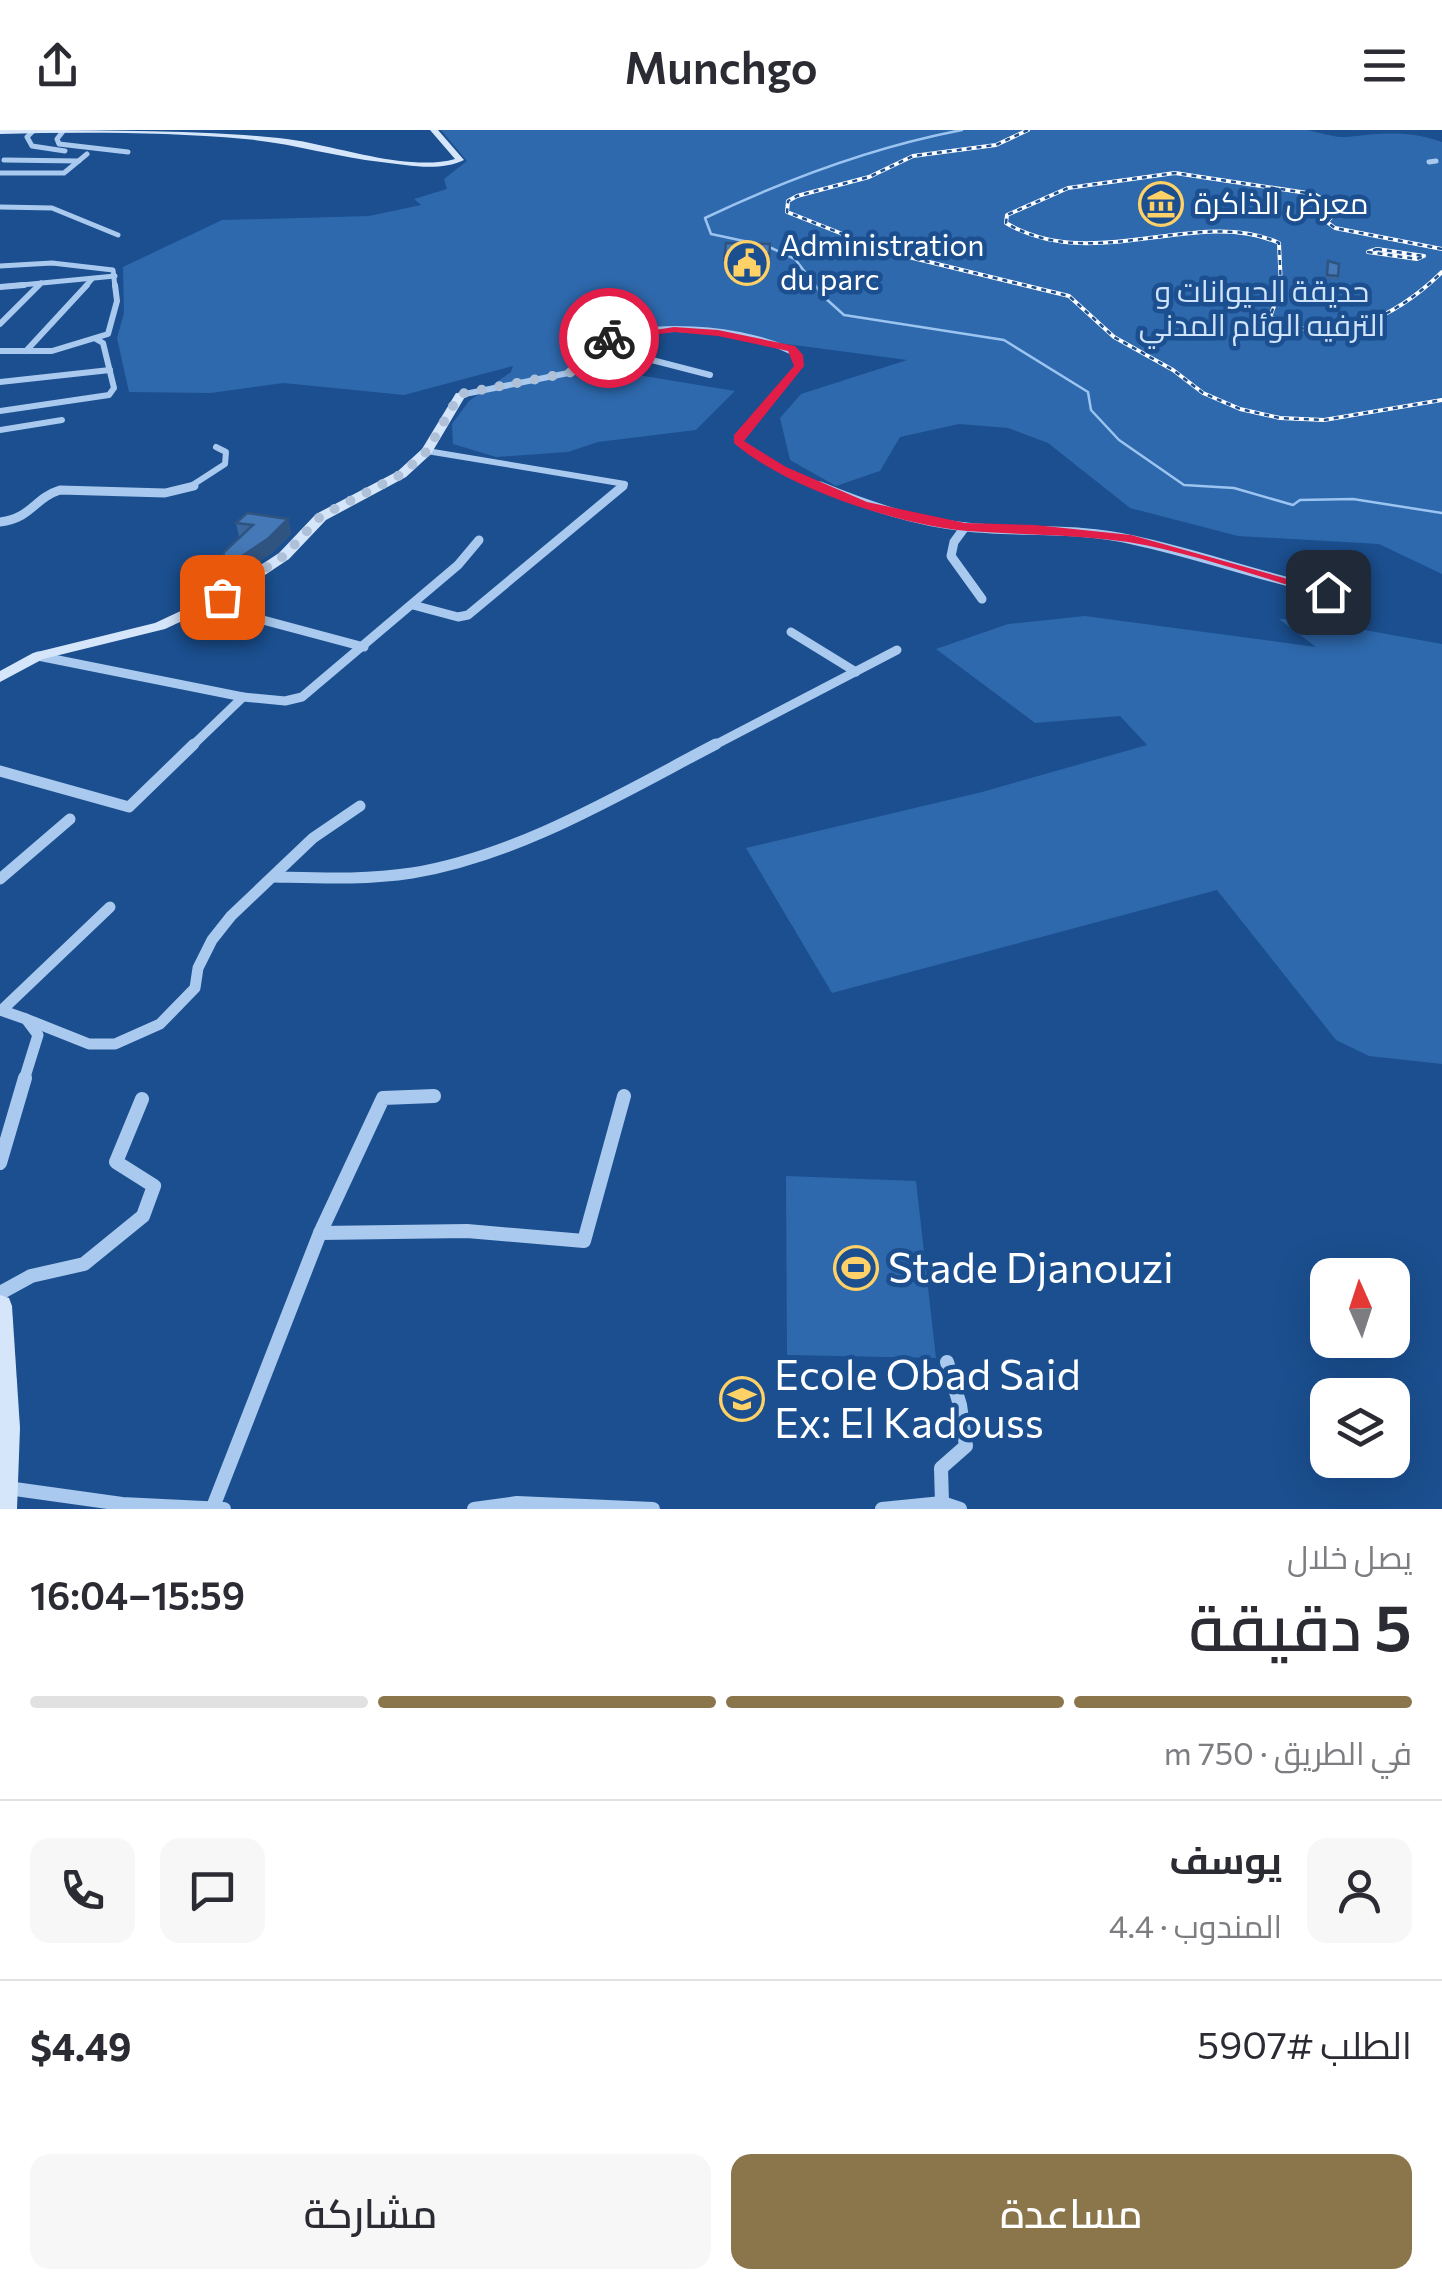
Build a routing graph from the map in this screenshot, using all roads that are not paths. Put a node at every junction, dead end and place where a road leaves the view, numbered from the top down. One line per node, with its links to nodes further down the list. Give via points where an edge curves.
1 (64, 130): 2 (street, via 245,137 434,165 460,160); 3 (street); 5 (street, via 59,144)
2 (434, 130)
3 (33, 131): 4 (street); 7 (street, via 26,137 32,146 87,154)
4 (0, 132)
5 (128, 152)
6 (4, 160): 7 (street)
7 (80, 162): 8 (street, via 61,173)
8 (0, 173)
9 (0, 207): 10 (street, via 52,208)
10 (118, 235)
11 (0, 264): 12 (street, via 82,266 113,270)
12 (115, 276): 13 (street); 18 (street, via 111,329)
13 (93, 278): 14 (street); 20 (street)
14 (40, 284): 15 (street); 16 (street)
15 (0, 287)
16 (0, 324)
17 (624, 335): 22 (street, via 648,359); 24 (street, via 584,348 578,371); 31 (street, via 718,333 791,348 799,366 739,443 782,470 863,504)
18 (96, 339): 20 (street); 21 (street)
19 (0, 351): 20 (street)
20 (25, 351)
21 (110, 370): 23 (street); 25 (street, via 114,388 106,397)
22 (710, 375)
23 (0, 382)
24 (460, 394): 29 (street)
25 (0, 411)
26 (62, 420): 27 (street)
27 (0, 430)
28 (216, 447): 30 (street, via 226,452 225,464 180,489 146,496 64,489 23,517)
29 (427, 451): 35 (street, via 625,484 468,615); 36 (street, via 402,474 321,516 284,556)
30 (0, 522)
31 (965, 527): 33 (street, via 1131,539 1300,587); 34 (street, via 952,556)
32 (479, 540): 35 (street)
33 (1356, 596)
34 (982, 598)
35 (412, 604): 38 (street)
36 (207, 606): 38 (street); 40 (street, via 160,626)
37 (791, 632): 41 (street)
38 (364, 647): 43 (street, via 302,697)
39 (896, 650): 41 (street)
40 (38, 656): 42 (street); 43 (street)
41 (856, 672): 47 (street, via 505,847 416,872)
42 (0, 678)
43 (244, 697): 44 (street, via 128,807)
44 (0, 772)
45 (360, 806): 47 (street, via 313,838)
46 (70, 820): 48 (street)
47 (274, 878): 51 (street, via 212,940 195,988 160,1024 115,1044 89,1044)
48 (0, 880)
49 (110, 907): 50 (street)
50 (1, 1010): 51 (street)
51 (26, 1019): 55 (street, via 38,1035)
52 (434, 1096): 56 (street, via 383,1098)
53 (624, 1096): 56 (street, via 584,1241 467,1231)
54 (142, 1099): 57 (street, via 116,1162 154,1186 143,1216 84,1264 31,1276)
55 (0, 1162)
56 (320, 1233): 62 (street)
57 (0, 1293)
58 (0, 1306): 60 (street, via 8,1428)
59 (947, 1362): 61 (street, via 966,1446 941,1468)
60 (3, 1494): 62 (street)
61 (942, 1504): 66 (street); 67 (street)
62 (218, 1508)
63 (615, 1508): 64 (street); 65 (street)
64 (474, 1509)
65 (653, 1509)
66 (882, 1509)
67 (960, 1509)

